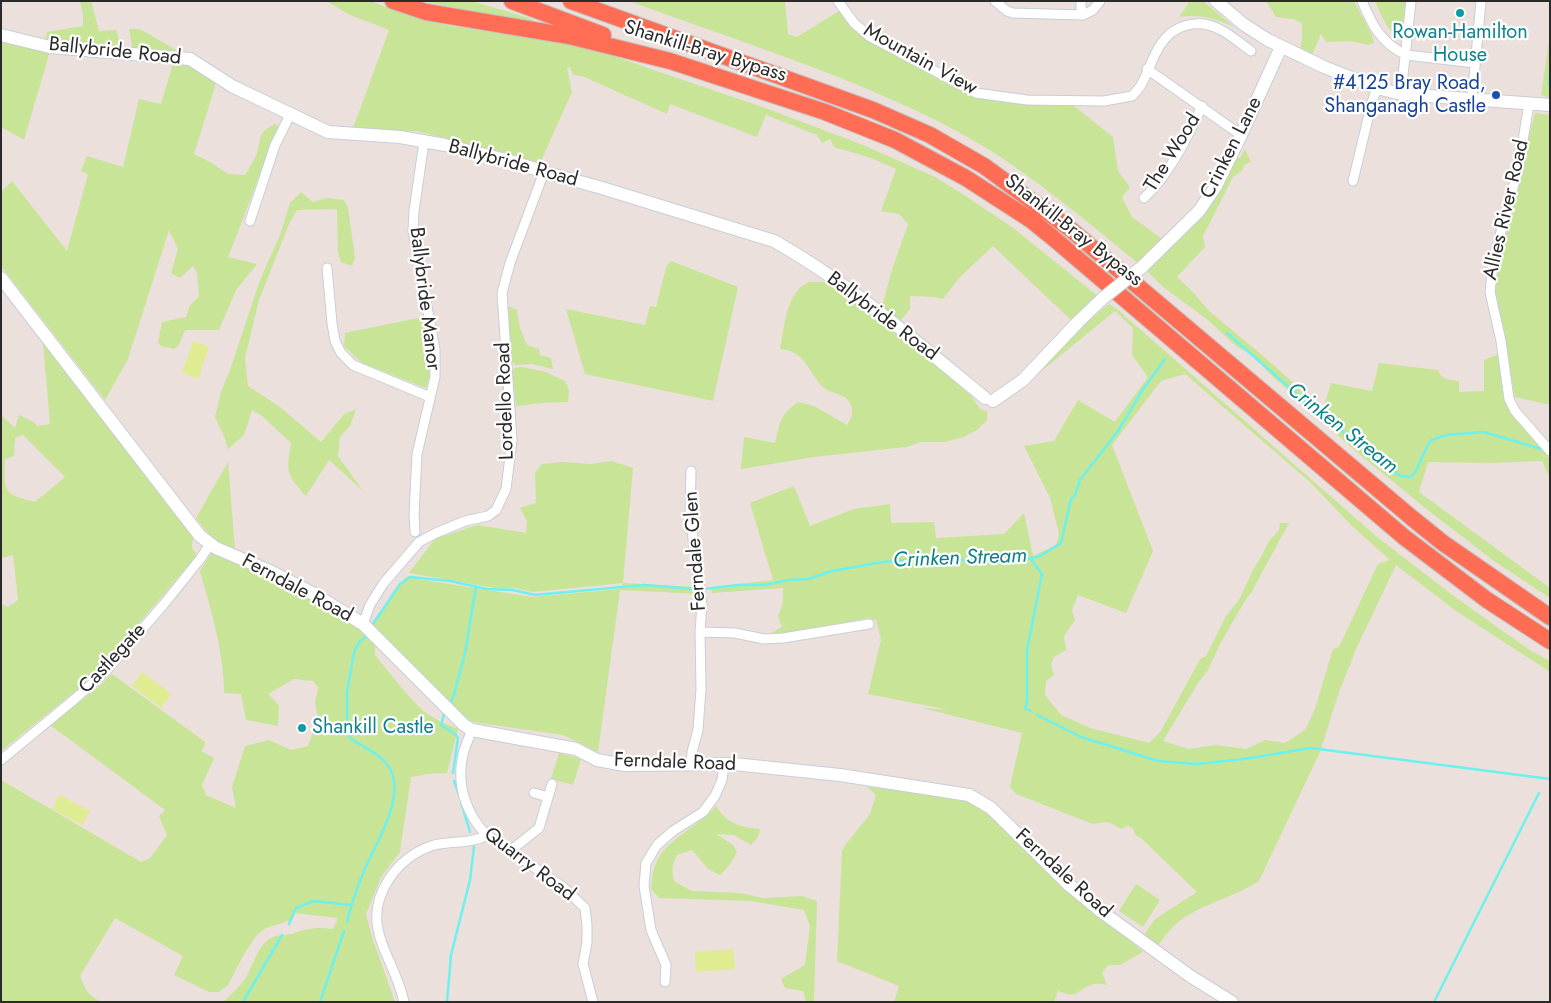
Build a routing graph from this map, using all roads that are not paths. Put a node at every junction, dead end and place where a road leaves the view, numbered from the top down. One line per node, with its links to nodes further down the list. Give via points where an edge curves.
1 (394, 1): 17 (highway, Shankill-Bray Bypass, via 426,12 569,36)
2 (512, 1): 17 (highway)
3 (571, 1): 41 (highway, Shankill-Bray Bypass, via 873,110 930,134 984,166 1069,228 1412,518)
4 (838, 1): 19 (street, Mountain View, via 854,23 869,36 976,94 1027,100 1104,101 1132,96)
5 (1081, 1): 12 (street)
6 (1100, 1): 12 (street, via 1089,13)
7 (1216, 1): 14 (street, via 1243,24)
8 (1362, 1): 16 (street, via 1370,21 1383,39)
9 (1411, 1): 16 (street)
10 (1481, 1): 18 (street)
11 (997, 2): 12 (street, via 1013,13)
12 (1081, 15)
13 (1, 35): 26 (street, Ballybride Road, via 50,48 190,59 232,86)
14 (1281, 47): 20 (street); 27 (street, Crinken Lane)
15 (1251, 51): 19 (street, via 1220,29 1203,23 1191,25 1176,28 1161,43)
16 (1406, 55): 18 (street); 21 (street)
17 (670, 61): 45 (highway, Shankill-Bray Bypass, via 825,112 895,140 994,196 1052,237 1404,537 1486,600)
18 (1475, 63): 22 (street)
19 (1148, 69): 25 (street)
20 (1377, 88): 21 (street); 30 (street)
21 (1401, 94): 22 (street)
22 (1472, 99): 23 (street)
23 (1529, 104): 24 (street); 37 (street, Allies River Road, via 1518,170 1494,257 1490,292 1509,399 1515,411)
24 (1550, 105)
25 (1202, 106): 27 (street); 31 (street, The Wood, via 1168,167)
26 (291, 114): 28 (street, Ballybride Road, via 328,132); 32 (street, via 275,145)
27 (1242, 135): 36 (street, Crinken Lane, bridge, via 1199,211 1142,267 1078,322 1023,380)
28 (424, 142): 29 (street, Ballybride Road); 35 (street, Ballybride Manor, via 413,231 435,350 435,377)
29 (544, 172): 36 (street, Ballybride Road, via 774,241 877,309); 42 (street, Lordello Road, via 502,293 512,440 506,489 496,510 488,516 465,521 419,542 383,584)
30 (1353, 181)
31 (1144, 198)
32 (250, 221)
33 (327, 268): 35 (street, Ballybride Manor, via 332,323 340,353 353,365)
34 (4, 285): 40 (street, Ferndale Road, via 200,536)
35 (430, 397): 39 (street, Ballybride Manor, via 417,454)
36 (989, 399)
37 (1550, 451)
38 (691, 471): 44 (street, Ferndale Glen, via 690,517 702,604)
39 (415, 532)
40 (210, 544): 42 (street, Ferndale Road, via 272,572); 47 (street, Castlegate, via 107,670)
41 (1550, 617)
42 (363, 624): 46 (street, Ferndale Road)
43 (869, 624): 44 (street, Ferndale Glen, via 764,639 735,633)
44 (700, 632): 48 (street, Ferndale Glen, via 701,689)
45 (1550, 641)
46 (472, 730): 48 (street, Ferndale Road, via 576,749 597,760 625,765); 53 (street, Quarry Road, via 462,759 462,786 470,814)
47 (1, 760)
48 (691, 764): 49 (street, Ferndale Road)
49 (724, 765): 55 (street, via 715,796 703,812 657,845 646,863 644,886 651,930 666,965); 58 (street, Ferndale Road, via 840,775 969,794 991,808 1068,884 1190,976)
50 (552, 784): 52 (street)
51 (534, 793): 52 (street)
52 (548, 797): 54 (street, via 539,828)
53 (487, 835): 54 (street, Quarry Road); 56 (street, via 468,842 432,846 415,854 391,875 381,891 376,906 377,927 396,972)
54 (510, 851): 57 (street, Quarry Road, via 562,887 585,908 588,942 584,964)
55 (665, 982)
56 (404, 1002)
57 (592, 1002)
58 (1232, 1002)

